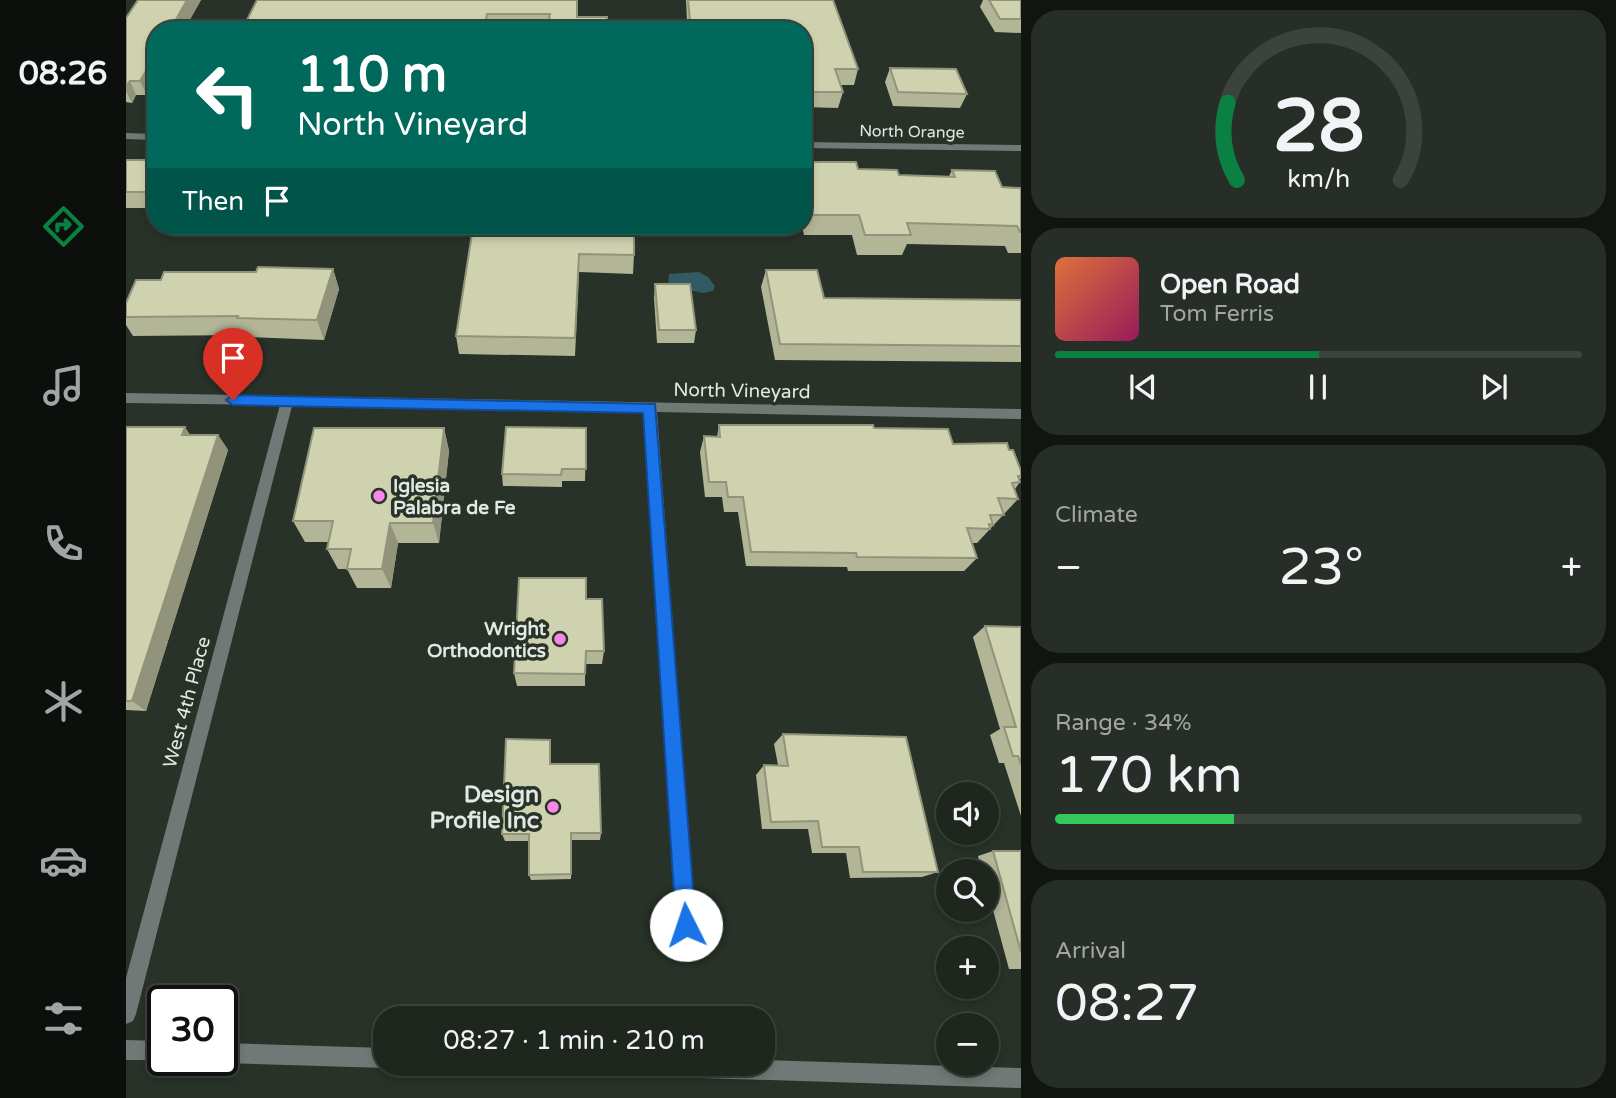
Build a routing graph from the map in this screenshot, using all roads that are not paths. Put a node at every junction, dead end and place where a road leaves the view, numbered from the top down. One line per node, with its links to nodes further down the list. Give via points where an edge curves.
1 (126, 136): 2 (street)
2 (147, 137)
3 (812, 145): 4 (street, North Orange)
4 (1021, 148)
5 (126, 398): 6 (street, North Vineyard)
6 (287, 401): 7 (street, North Vineyard); 10 (street, West 4th Place)
7 (650, 407): 8 (street, North Vineyard); 9 (street)
8 (1021, 414)
9 (686, 925)
10 (126, 1014)
11 (126, 1050): 12 (street)
12 (147, 1051)
13 (238, 1053): 14 (street)
14 (373, 1058)
15 (775, 1070): 16 (street)
16 (1021, 1078)

